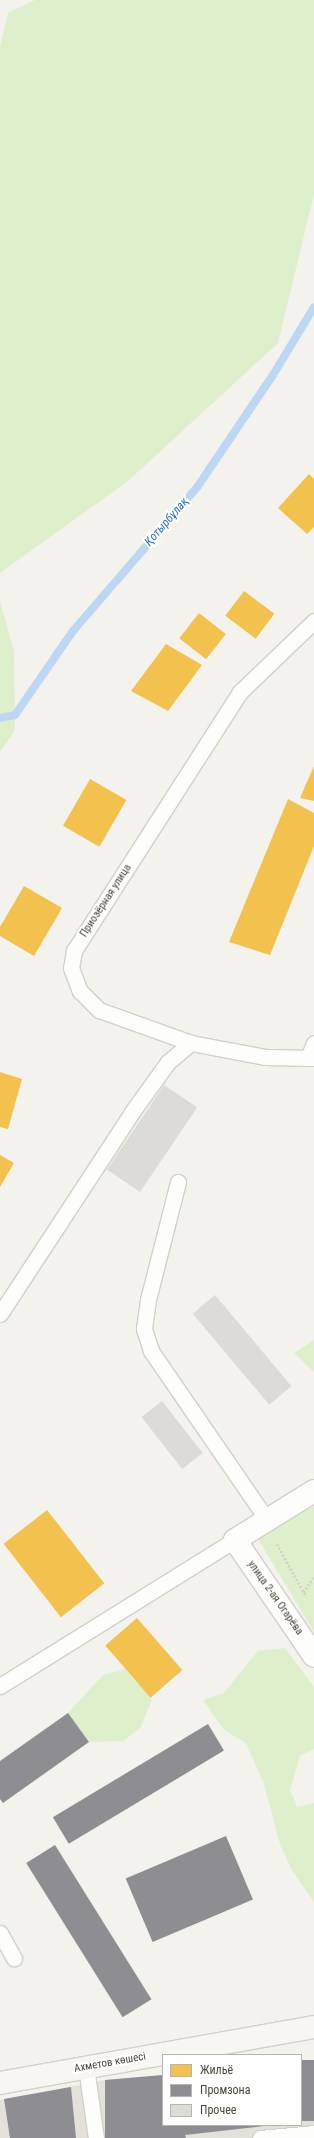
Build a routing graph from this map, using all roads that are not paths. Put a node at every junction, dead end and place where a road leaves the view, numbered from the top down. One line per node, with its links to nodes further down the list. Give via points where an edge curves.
1 (314, 621): 2 (lane, Приозёрная улица, via 240,692 74,951 71,968 80,991 99,1010)
2 (191, 1043): 4 (lane, Приозёрная улица, via 265,1057); 6 (lane, via 168,1062 132,1112)
3 (314, 1043): 4 (lane)
4 (311, 1058)
5 (178, 1182): 8 (lane, via 148,1300 144,1329 152,1351)
6 (0, 1314)
7 (314, 1492): 8 (street)
8 (267, 1520): 9 (street)
9 (235, 1540): 10 (street, улица 2-ая Огарёва); 11 (lane)
10 (314, 1656)
11 (0, 1686)
12 (0, 1933): 13 (lane)
13 (14, 1958)
14 (314, 2027): 15 (main road, Ахметов көшесі)
15 (86, 2067): 16 (main road, Ахметов көшесі); 18 (lane)
16 (0, 2083)
17 (314, 2133): 19 (lane)
18 (96, 2138)
19 (260, 2138)

